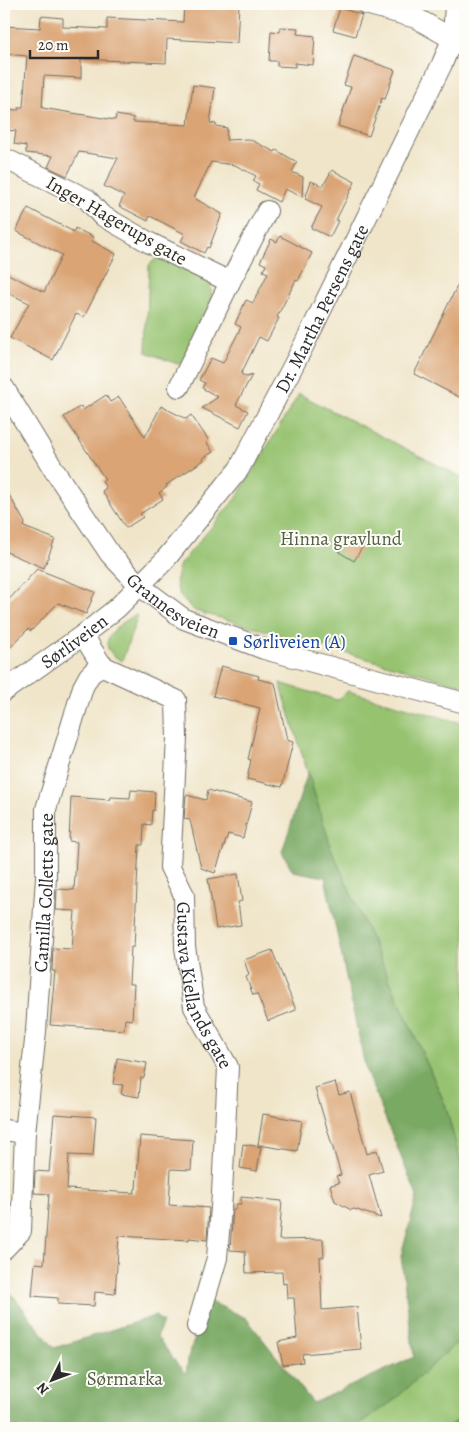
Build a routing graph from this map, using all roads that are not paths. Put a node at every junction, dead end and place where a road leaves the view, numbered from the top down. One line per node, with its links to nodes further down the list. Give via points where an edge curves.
1 (366, 4): 3 (street, via 416,18)
2 (454, 4): 3 (street, Dr. Martha Persens gate)
3 (459, 41): 9 (street, Dr. Martha Persens gate, via 442,64 304,346 239,469)
4 (4, 158): 6 (street, Inger Hagerups gate, via 87,199 101,215 150,243)
5 (266, 211): 6 (street)
6 (230, 282): 7 (street)
7 (179, 387)
8 (4, 388): 9 (street, Grannesveien, via 93,530)
9 (140, 586): 10 (street, Sørliveien); 13 (street, Grannesveien, via 184,620 264,649)
10 (83, 635): 11 (street, Gustava Kiellands gate); 12 (street, Sørliveien)
11 (101, 664): 15 (street, Camilla Colletts gate, via 83,687 46,809 46,877 37,1022); 17 (street, Gustava Kiellands gate, via 128,680 176,700 170,868 184,895 185,947 194,1007 228,1067 216,1258)
12 (4, 691)
13 (465, 703)
14 (4, 1130): 15 (street)
15 (25, 1133): 16 (street, Camilla Colletts gate, via 20,1231)
16 (4, 1248)
17 (197, 1326)

